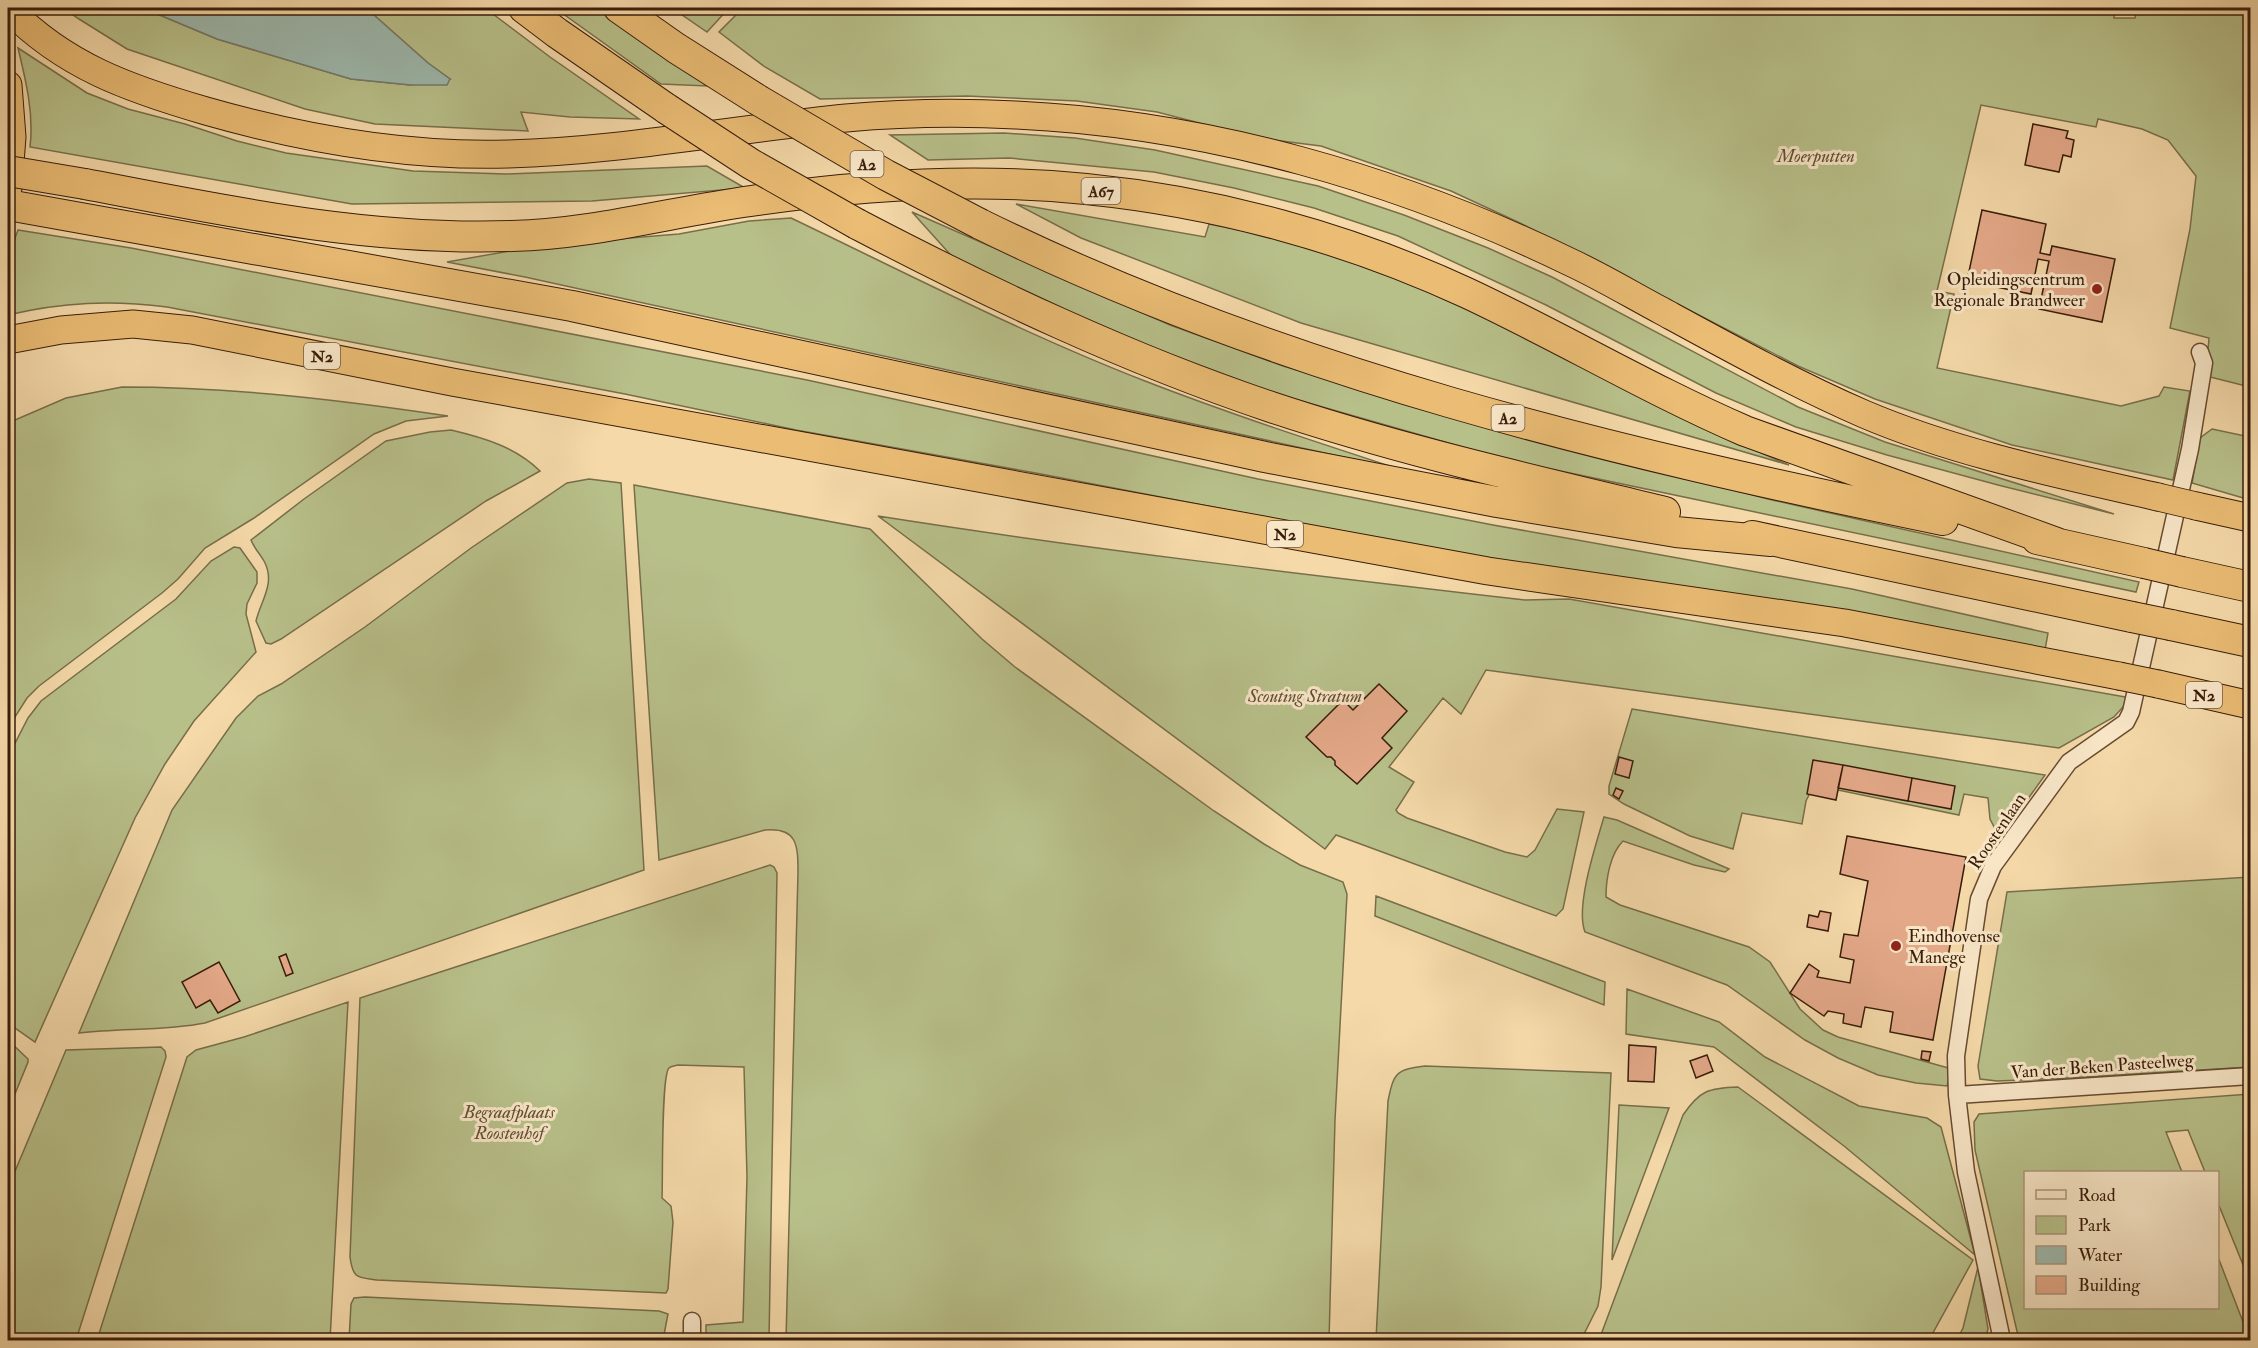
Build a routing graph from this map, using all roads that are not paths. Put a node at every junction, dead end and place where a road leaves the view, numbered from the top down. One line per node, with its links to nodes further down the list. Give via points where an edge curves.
1 (8, 8): 10 (highway, bridge, via 74,61 135,89 285,132 378,148 462,154 535,153 616,147 846,118 967,114 1074,119 1254,148 1453,210 1575,264 1867,415 2009,461)
2 (524, 8): 11 (highway, bridge, via 667,110 752,164 857,224 1029,311 1270,406 1388,443)
3 (619, 8): 12 (highway, A2, bridge, via 758,100 886,175 980,224 1047,257 1291,354 1411,392 1650,455)
4 (8, 85): 6 (highway, via 12,137)
5 (8, 171): 12 (highway, A67, bridge, via 283,222 442,236 515,237 587,229 749,201 852,189 1028,184 1165,200 1303,232 1381,257 1474,297 1745,431)
6 (8, 188)
7 (8, 206): 11 (highway, via 572,306 1253,454 1497,502 1676,532)
8 (8, 340): 15 (highway, N2, bridge, via 61,330 133,324 192,330 452,382 1488,571 1845,623 2119,675)
9 (2200, 352): 17 (street, Roostenlaan, via 2204,363 2196,418 2131,712 2126,722 2069,762 1993,866 1978,899 1956,1056)
10 (2250, 518)
11 (1771, 541): 14 (highway, bridge)
12 (2057, 543): 13 (highway, A2, bridge)
13 (2250, 587)
14 (2250, 642)
15 (2250, 705)
16 (2250, 1076): 17 (street, Van der Beken Pasteelweg)
17 (1957, 1095): 20 (street, Roostenlaan, via 1966,1172)
18 (692, 1321): 19 (street)
19 (692, 1341)
20 (2002, 1341)

